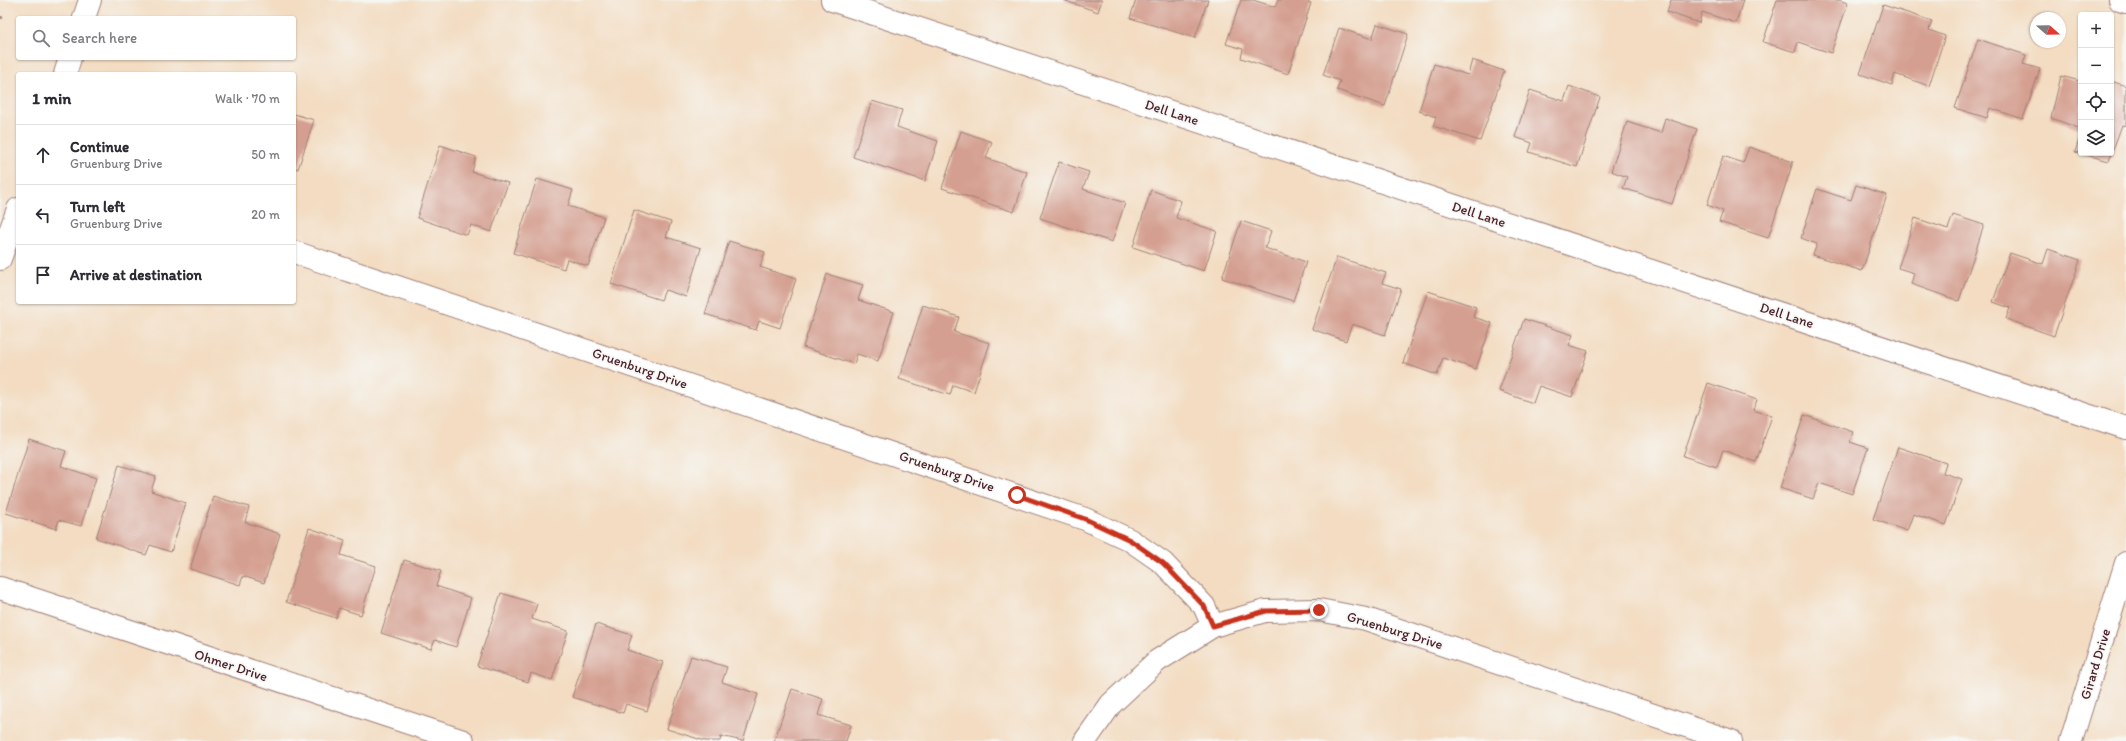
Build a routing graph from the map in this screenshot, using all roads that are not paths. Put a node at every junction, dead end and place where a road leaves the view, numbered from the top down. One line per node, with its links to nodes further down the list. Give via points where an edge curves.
1 (90, 0): 5 (street)
2 (832, 0): 11 (street, Dell Lane)
3 (2120, 0): 4 (street)
4 (2126, 2)
5 (85, 16)
6 (69, 60): 7 (street)
7 (66, 72)
8 (16, 215): 10 (street)
9 (296, 253): 14 (street, Gruenburg Drive, via 1085,519 1130,540 1163,563 1204,606)
10 (0, 259)
11 (2126, 428)
12 (2126, 564): 18 (street, Girard Drive)
13 (0, 588): 15 (street, Ohmer Drive)
14 (1213, 626): 16 (street, via 1157,661 1111,704); 17 (street, Gruenburg Drive, via 1266,611 1319,610 1366,619)
15 (463, 741)
16 (1085, 741)
17 (1730, 741)
18 (2071, 741)

